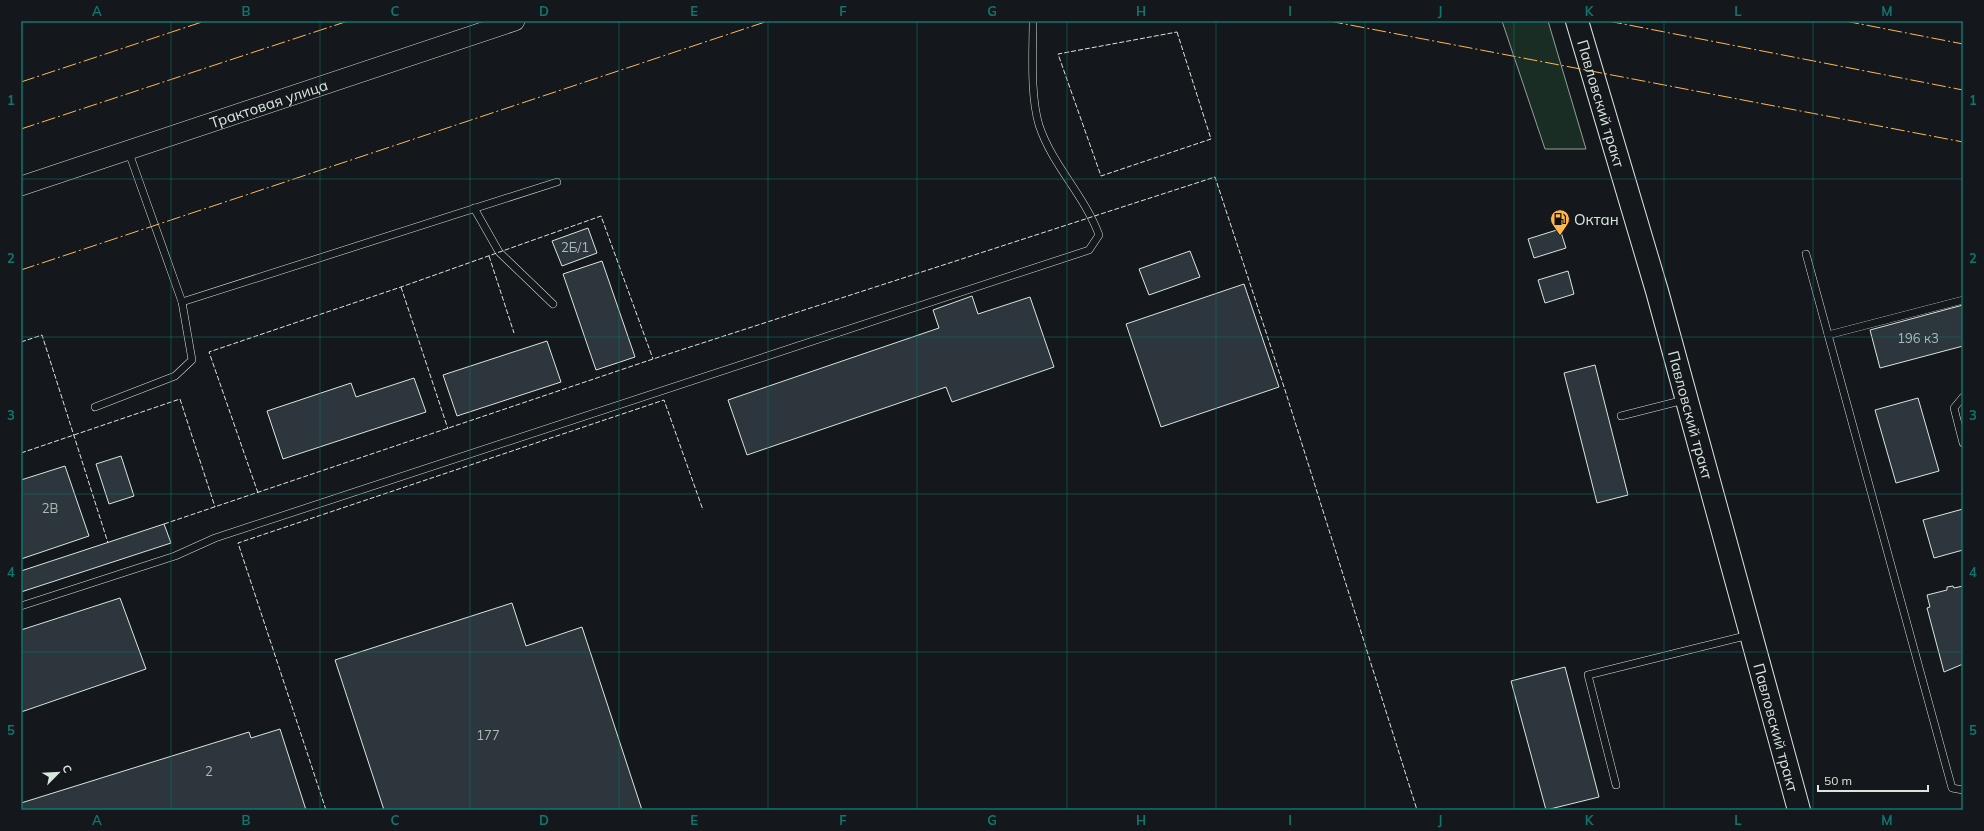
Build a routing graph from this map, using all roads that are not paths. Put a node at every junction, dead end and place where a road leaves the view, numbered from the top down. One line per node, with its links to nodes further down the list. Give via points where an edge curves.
1 (515, 21): 4 (main road, Трактовая улица)
2 (1033, 21): 19 (lane, via 1033,82 1039,125 1058,164 1092,217 1099,235 1089,250 215,538 175,556)
3 (1577, 21): 15 (highway, Павловский тракт, via 1655,283)
4 (490, 25): 5 (main road, Трактовая улица)
5 (128, 150): 7 (main road, Трактовая улица); 11 (lane)
6 (557, 182): 8 (lane)
7 (21, 186)
8 (474, 208): 11 (lane); 12 (lane, via 499,252)
9 (1806, 254): 13 (lane)
10 (1963, 300): 13 (lane)
11 (182, 302): 16 (lane, via 192,360 175,376)
12 (553, 304)
13 (1828, 335): 22 (lane, via 1952,788)
14 (1963, 397): 18 (lane, via 1954,408)
15 (1686, 399): 17 (lane); 20 (highway, Павловский тракт)
16 (95, 407)
17 (1621, 416)
18 (1963, 443)
19 (21, 606)
20 (1751, 635): 21 (lane, via 1588,675); 23 (highway, Павловский тракт)
21 (1616, 785)
22 (1963, 790)
23 (1799, 810)

